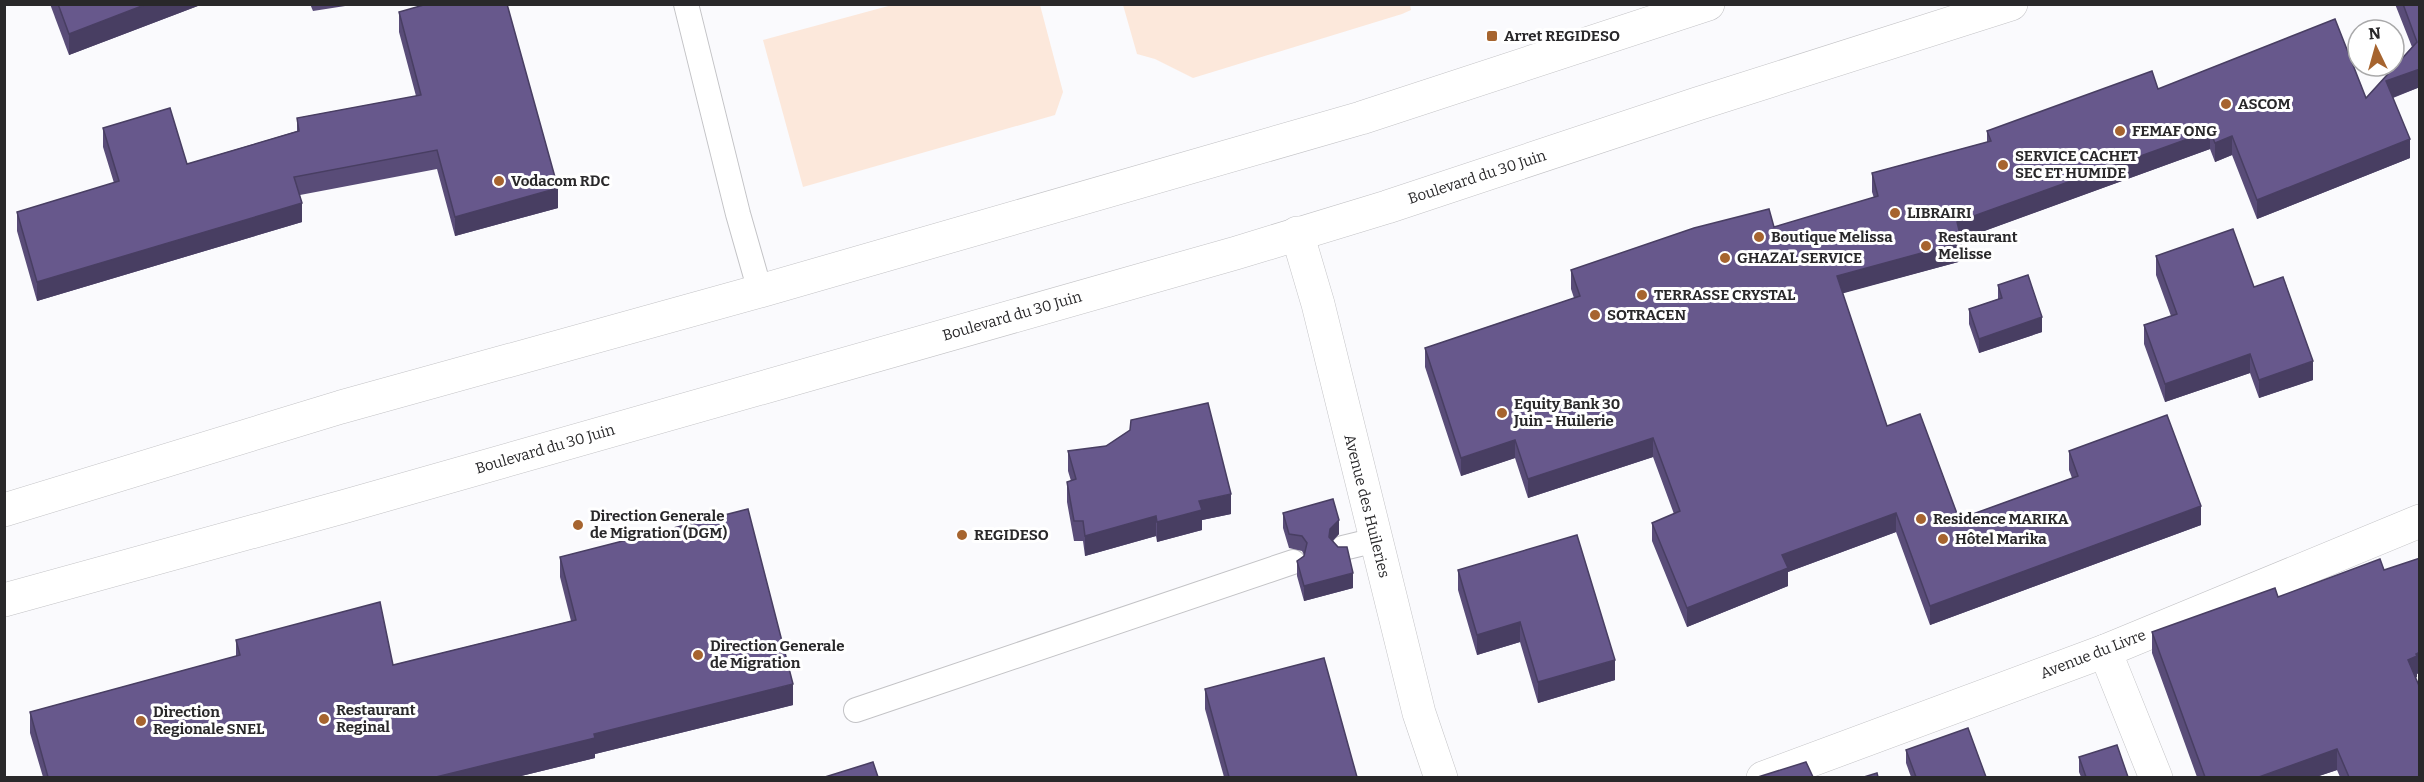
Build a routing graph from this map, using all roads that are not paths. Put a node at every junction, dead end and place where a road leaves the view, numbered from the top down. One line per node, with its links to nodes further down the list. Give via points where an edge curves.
1 (687, 4): 5 (lane)
2 (1708, 4): 5 (main road, via 1361,118)
3 (2011, 4): 4 (main road, Boulevard du 30 Juin)
4 (1297, 233): 8 (main road, Avenue des Huileries); 11 (main road, Boulevard du 30 Juin, via 369,500)
5 (760, 291): 6 (main road, via 341,406)
6 (4, 510)
7 (2420, 521): 12 (main road, Avenue du Livre)
8 (1376, 540): 9 (lane); 14 (main road, Avenue des Huileries, via 1419,713)
9 (1343, 548)
10 (1293, 562): 13 (lane)
11 (4, 600)
12 (2105, 651): 15 (main road, Avenue du Livre); 16 (main road)
13 (856, 710)
14 (1441, 777)
15 (1763, 777)
16 (2156, 777)

